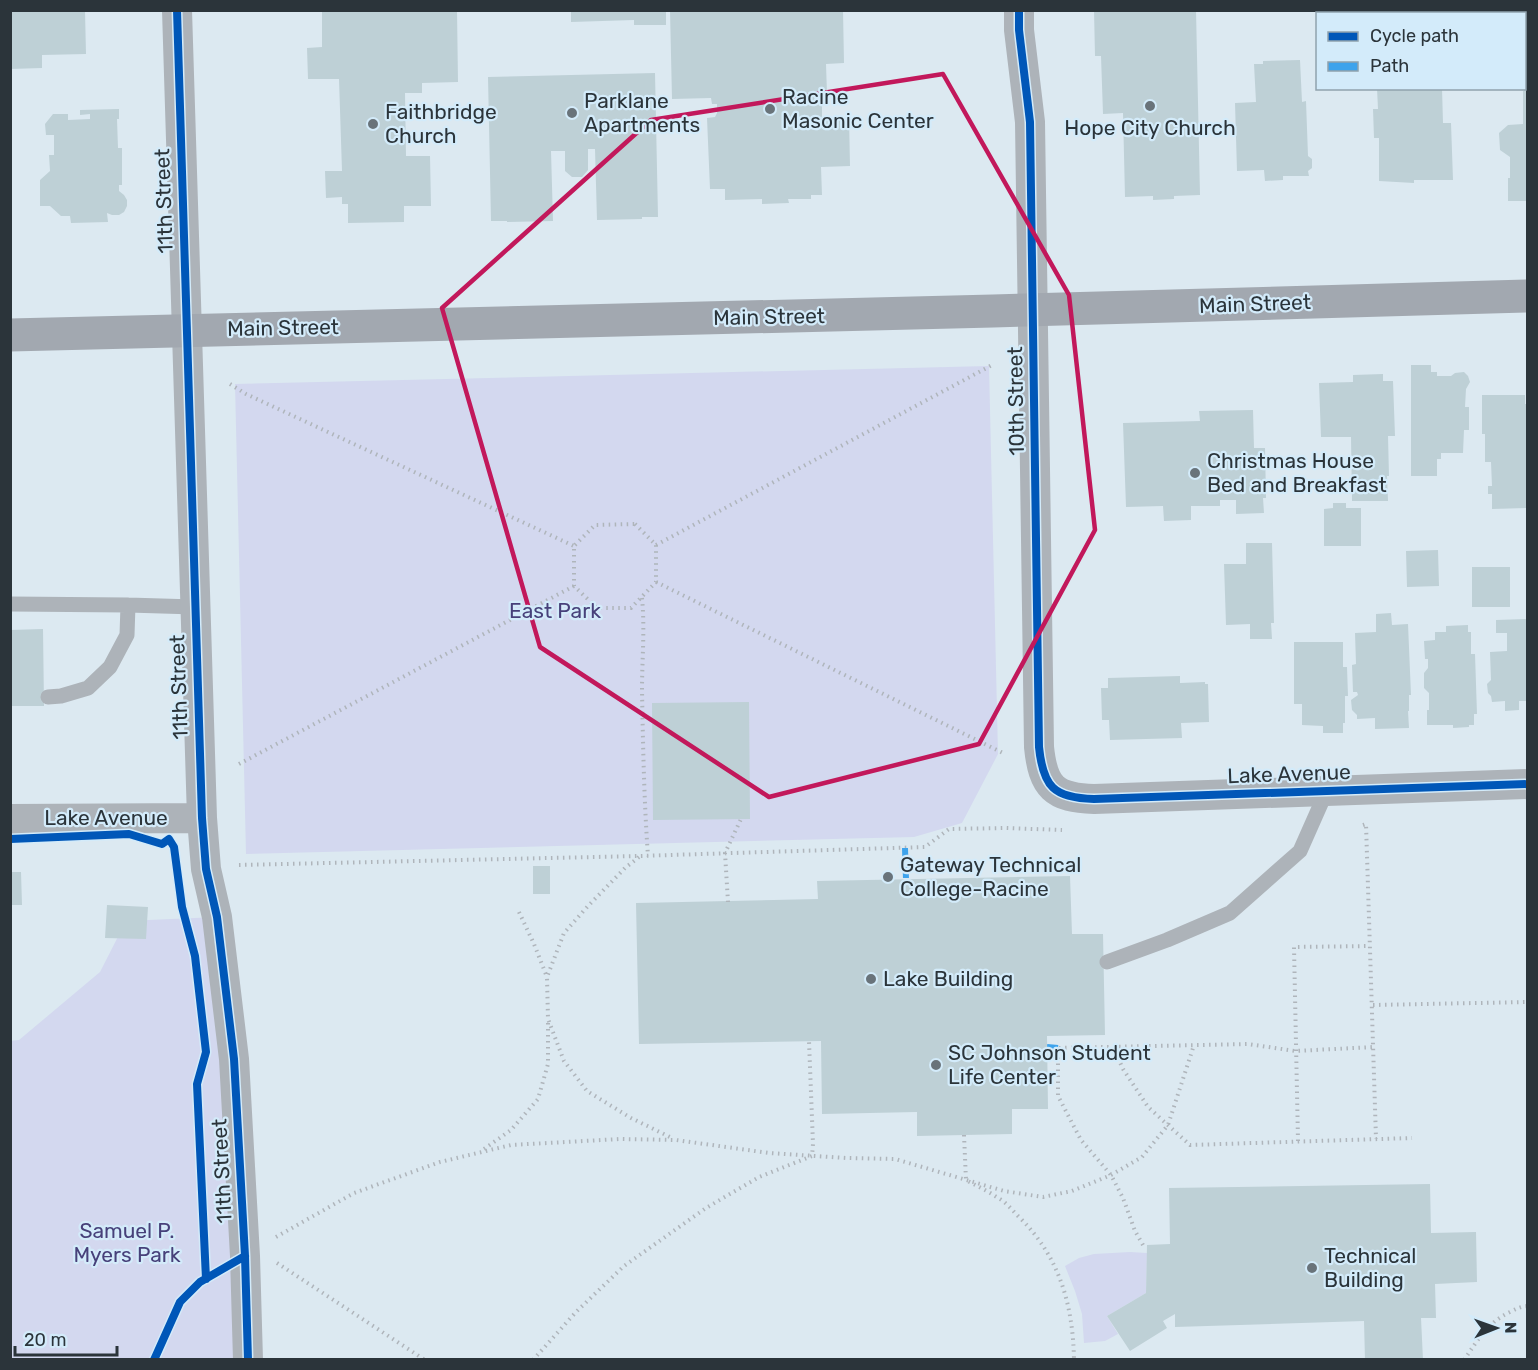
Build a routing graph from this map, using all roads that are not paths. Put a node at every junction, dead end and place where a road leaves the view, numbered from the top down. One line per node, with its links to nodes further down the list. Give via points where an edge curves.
1 (177, 10): 5 (street, 11th Street)
2 (1019, 10): 4 (street, 10th Street, via 1030,122)
3 (1527, 296): 4 (main road, Main Street)
4 (1033, 310): 5 (main road, Main Street); 12 (street, 10th Street, via 1039,747 1041,768)
5 (186, 331): 6 (main road, Main Street); 9 (street, 11th Street)
6 (10, 335)
7 (10, 604): 8 (lane)
8 (128, 605): 9 (lane); 10 (lane, via 127,635 110,667 88,688)
9 (195, 607): 14 (street, 11th Street)
10 (48, 697)
11 (1527, 784): 13 (street, Lake Avenue)
12 (1054, 788): 13 (street, Lake Avenue, via 1067,797 1094,799)
13 (1327, 790): 16 (lane, via 1300,851 1230,913)
14 (202, 818): 15 (street, Lake Avenue); 17 (street, 11th Street, via 234,1059)
15 (10, 819)
16 (1107, 962)
17 (248, 1359)

